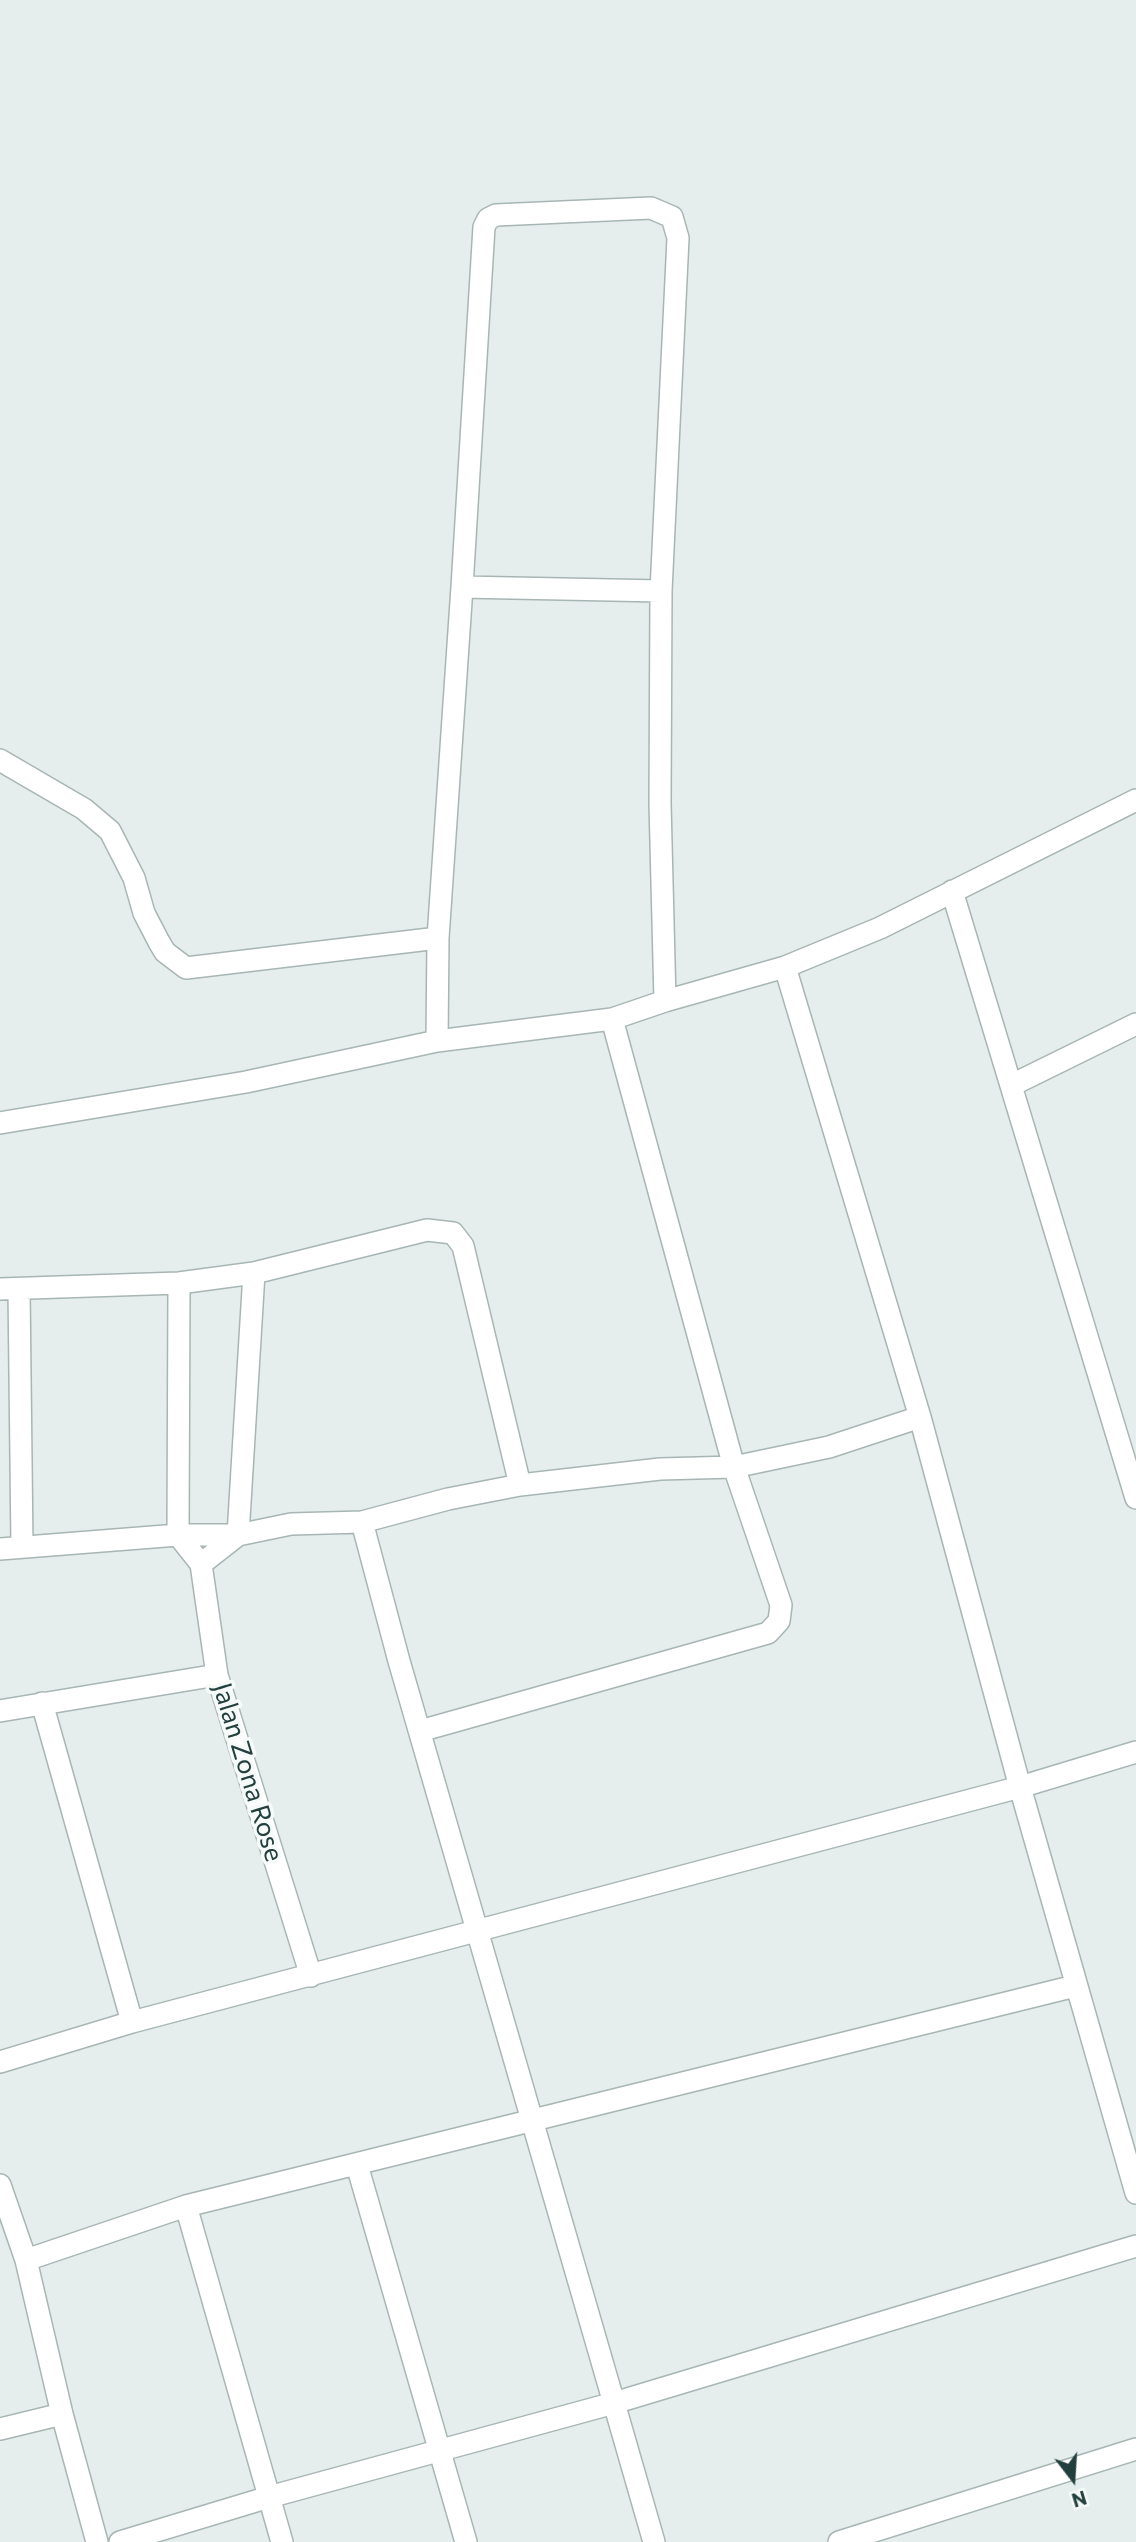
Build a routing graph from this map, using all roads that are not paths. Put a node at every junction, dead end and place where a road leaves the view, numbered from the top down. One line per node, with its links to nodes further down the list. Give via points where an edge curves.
1 (462, 587): 2 (street); 2 (street, via 484,227 496,215 651,208 672,217 678,238); 6 (street)
2 (662, 591): 8 (street, via 660,803)
3 (0, 760): 6 (street, via 84,809 110,831 159,942 186,968)
4 (1136, 800): 5 (street)
5 (952, 891): 7 (street, via 880,928); 12 (street)
6 (438, 938): 11 (street)
7 (785, 967): 8 (street); 17 (street)
8 (665, 1001): 9 (street)
9 (612, 1019): 11 (street); 18 (street)
10 (1136, 1024): 12 (street)
11 (437, 1041): 13 (street, via 246,1082)
12 (1012, 1084): 20 (street)
13 (0, 1123)
14 (254, 1273): 15 (street); 19 (street, via 427,1230 453,1233 463,1246); 23 (street)
15 (179, 1283): 16 (street); 22 (street)
16 (10, 1289): 24 (street)
17 (920, 1418): 18 (street, via 829,1447); 32 (street)
18 (734, 1467): 19 (street, via 660,1469); 30 (street, via 781,1605 779,1622 768,1633)
19 (520, 1485): 21 (street)
20 (1136, 1498)
21 (362, 1522): 23 (street, via 292,1524); 30 (street)
22 (178, 1535): 23 (street); 24 (street); 26 (street)
23 (238, 1535): 26 (street)
24 (22, 1548): 25 (street)
25 (0, 1549)
26 (201, 1564): 27 (street, Jalan Zona Rose)
27 (217, 1675): 28 (street); 34 (street, Jalan Zona Rose)
28 (43, 1703): 29 (street); 36 (street)
29 (0, 1710)
30 (420, 1731): 33 (street)
31 (1136, 1752): 32 (street)
32 (1020, 1787): 33 (street); 35 (street)
33 (478, 1932): 34 (street); 38 (street)
34 (311, 1976): 36 (street)
35 (1075, 1986): 38 (street); 41 (street)
36 (132, 2022): 37 (street)
37 (0, 2062)
38 (533, 2119): 39 (street); 46 (street)
39 (357, 2165): 42 (street); 50 (street)
40 (0, 2185): 43 (street)
41 (1136, 2193)
42 (187, 2206): 45 (street); 51 (street)
43 (7, 2229): 45 (street)
44 (1136, 2246): 46 (street)
45 (26, 2260): 47 (street)
46 (614, 2403): 50 (street); 56 (street)
47 (62, 2414): 48 (street); 52 (street)
48 (0, 2429)
49 (1136, 2449): 57 (street)
50 (439, 2452): 51 (street); 55 (street)
51 (270, 2497): 53 (street); 54 (street)
52 (97, 2542)
53 (120, 2542)
54 (282, 2542)
55 (466, 2542)
56 (654, 2542)
57 (839, 2542)

